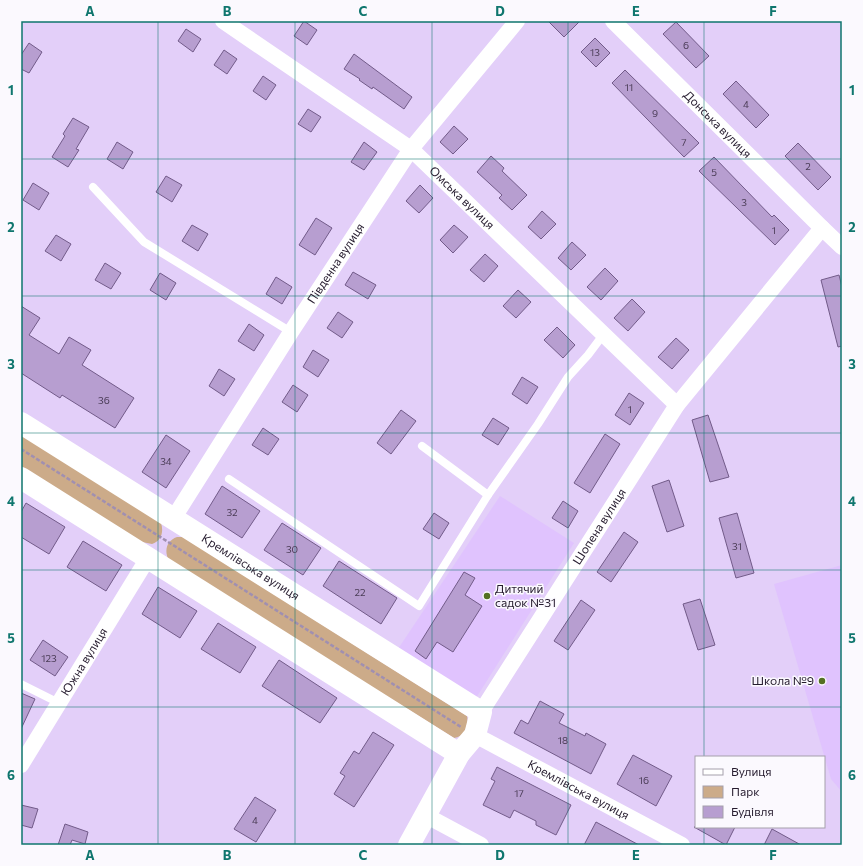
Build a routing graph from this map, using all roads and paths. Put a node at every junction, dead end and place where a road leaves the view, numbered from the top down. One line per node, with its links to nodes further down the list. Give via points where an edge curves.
1 (223, 21): 4 (street, Омська вулиця)
2 (517, 21): 4 (street, Південна вулиця)
3 (613, 21): 6 (street, Донська вулиця)
4 (410, 149): 8 (street, Південна вулиця); 9 (street, Омська вулиця)
5 (93, 187): 8 (lane, via 144,242)
6 (822, 228): 7 (street, Донська вулиця); 10 (street, Шопена вулиця)
7 (842, 247)
8 (291, 332): 17 (street, Південна вулиця)
9 (603, 335): 10 (street, Омська вулиця); 16 (lane, via 568,377)
10 (677, 405): 21 (street, Шопена вулиця)
11 (21, 423): 17 (street, Кремлівська вулиця)
12 (422, 446): 16 (lane)
13 (21, 449): 22 (path)
14 (21, 478): 18 (street)
15 (229, 480): 16 (lane, via 419,606)
16 (488, 495)
17 (173, 519): 21 (street, Кремлівська вулиця)
18 (148, 558): 20 (street, Южна вулиця); 23 (street)
19 (21, 684): 20 (lane)
20 (59, 704): 24 (street, Южна вулиця)
21 (481, 712): 22 (street, Шопена вулиця)
22 (475, 735): 23 (street, Шопена вулиця); 28 (street, Кремлівська вулиця)
23 (459, 754): 25 (street, Шопена вулиця)
24 (21, 765)
25 (425, 815): 26 (street, Шопена вулиця); 27 (street)
26 (409, 845)
27 (481, 845)
28 (682, 845)

